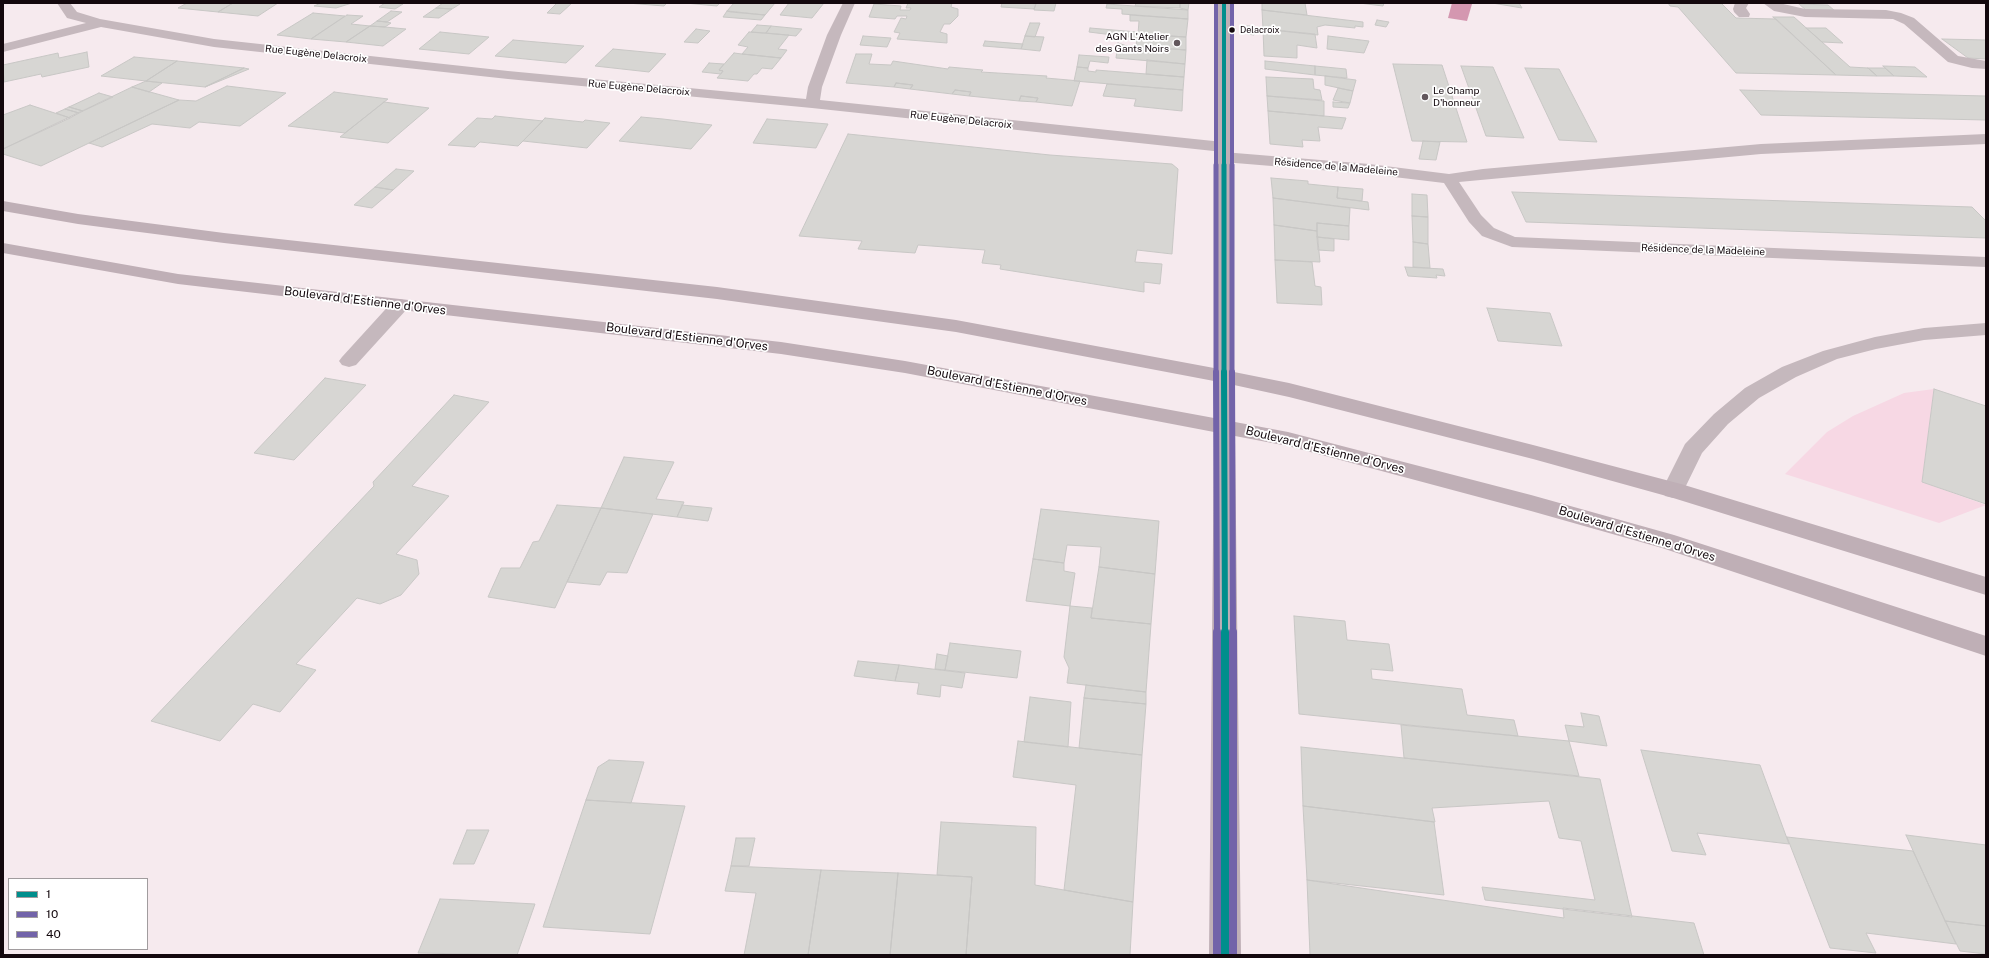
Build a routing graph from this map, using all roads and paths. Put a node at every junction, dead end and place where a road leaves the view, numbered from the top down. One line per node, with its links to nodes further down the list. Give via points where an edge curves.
1 (64, 3): 5 (street, Rue Eugène Delacroix, via 72,16)
2 (849, 3): 8 (street, via 834,35 815,87)
3 (1224, 3): 10 (main road)
4 (1769, 3): 7 (street, via 1779,8 1805,13 1896,16 1909,21 1953,59)
5 (100, 23): 6 (street); 8 (street, Rue Eugène Delacroix, via 214,43)
6 (3, 48)
7 (1986, 65)
8 (812, 104): 10 (street, Rue Eugène Delacroix)
9 (1986, 139): 11 (street, Résidence de la Madeleine, via 1761,149)
10 (1223, 152): 11 (street, Résidence de la Madeleine); 18 (main road)
11 (1450, 179): 14 (street, Résidence de la Madeleine, via 1475,218 1488,232 1512,242)
12 (3, 206): 18 (main road, via 78,219 224,238 717,293 956,326)
13 (3, 248): 15 (main road, Boulevard d'Estienne d'Orves, via 178,279)
14 (1986, 262)
15 (400, 305): 17 (street); 19 (main road, Boulevard d'Estienne d'Orves, via 781,348 905,367)
16 (1986, 329): 20 (street, via 1924,334 1875,343 1830,355 1789,372 1752,393 1721,419 1693,449)
17 (348, 361)
18 (1224, 376): 19 (main road); 20 (main road, via 1289,390)
19 (1225, 426): 22 (main road, Boulevard d'Estienne d'Orves, via 1288,439 1658,539); 23 (main road)
20 (1673, 490): 21 (main road)
21 (1986, 586)
22 (1986, 646)
23 (1225, 955)

